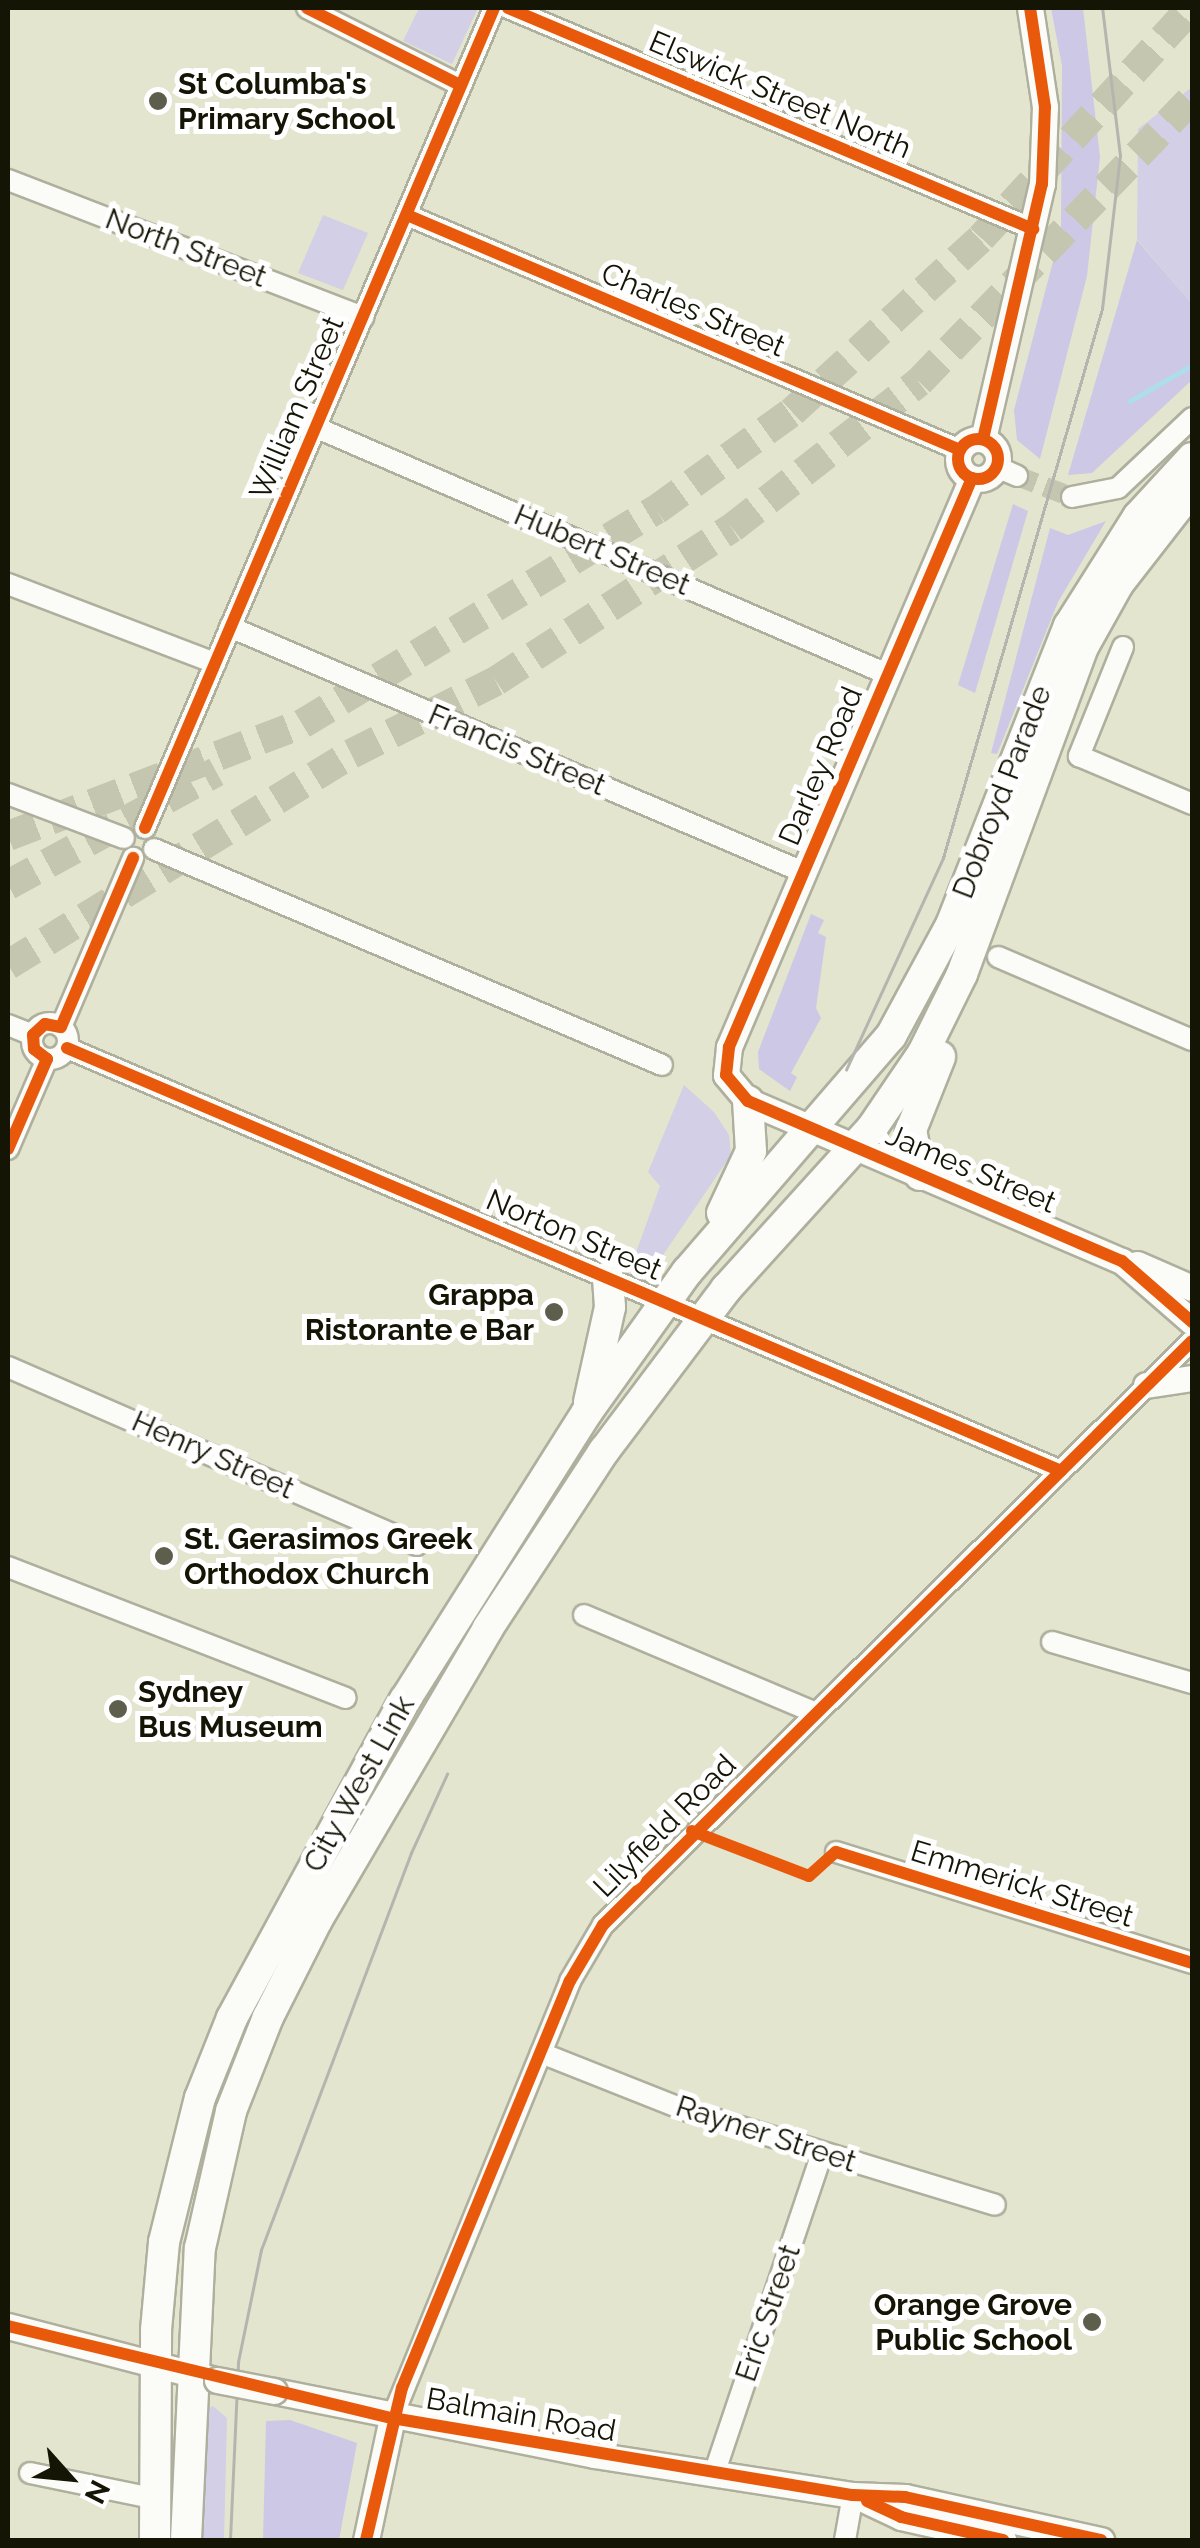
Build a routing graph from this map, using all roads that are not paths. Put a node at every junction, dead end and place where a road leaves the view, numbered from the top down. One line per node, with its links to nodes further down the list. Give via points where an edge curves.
1 (307, 8): 5 (street)
2 (494, 8): 5 (street, William Street)
3 (508, 8): 8 (street, Elswick Street North)
4 (1030, 8): 8 (main road, via 1045,120)
5 (460, 85): 7 (street, William Street)
6 (8, 180): 9 (street, North Street)
7 (407, 214): 9 (street, William Street); 12 (street, Charles Street)
8 (1033, 229): 12 (main road)
9 (364, 316): 11 (street, William Street)
10 (1192, 418): 16 (street, via 1118,488)
11 (315, 427): 18 (street, William Street); 21 (street, Hubert Street)
12 (971, 444): 14 (main road, via 961,470); 14 (main road, via 996,450 1007,472)
13 (1192, 458): 39 (highway, Dobroyd Parade, via 1101,569 1046,677 927,976 891,1036)
14 (972, 478): 21 (main road, Darley Road)
15 (1192, 490): 29 (highway, Dobroyd Parade, via 1118,584 1083,647)
16 (1072, 497)
17 (8, 584): 20 (street)
18 (230, 627): 20 (street, William Street); 27 (street, Francis Street)
19 (1122, 648): 23 (street, via 1079,756)
20 (214, 664): 24 (street, William Street)
21 (887, 674): 27 (main road, Darley Road)
22 (8, 794): 25 (street)
23 (1192, 804)
24 (145, 828): 25 (street, via 134,828); 26 (street)
25 (128, 848): 26 (street); 31 (street)
26 (154, 849): 36 (street)
27 (803, 872): 37 (main road, Darley Road, via 728,1047)
28 (998, 956): 33 (street)
29 (942, 1014): 40 (highway, Dobroyd Parade, via 898,1093); 42 (highway, via 941,1057 910,1130)
30 (8, 1025): 32 (street)
31 (61, 1027): 32 (street, via 46,1024); 34 (street)
32 (33, 1035): 35 (street, via 36,1053)
33 (1192, 1040)
34 (67, 1048): 35 (street); 45 (street, Norton Street)
35 (47, 1059): 41 (street)
36 (662, 1065)
37 (726, 1075): 38 (main road, James Street)
38 (748, 1101): 39 (main road, James Street); 43 (highway, via 752,1150 722,1214)
39 (814, 1130): 40 (main road, James Street); 43 (highway, City West Link)
40 (855, 1147): 42 (main road, James Street); 48 (highway, City West Link)
41 (8, 1149)
42 (920, 1175): 44 (main road, James Street)
43 (719, 1236): 47 (highway, City West Link)
44 (1122, 1261): 46 (main road, James Street, via 1170,1273); 49 (main road, James Street)
45 (608, 1278): 47 (street, Norton Street); 54 (highway, via 610,1308)
46 (1192, 1288)
47 (666, 1301): 48 (street, Norton Street); 54 (highway, City West Link)
48 (703, 1318): 55 (street, Norton Street); 70 (highway, City West Link, via 637,1402 488,1628 317,1920 268,2017 231,2111 210,2194)
49 (1192, 1322)
50 (1192, 1342): 53 (street, Lilyfield Road)
51 (8, 1366): 56 (street, Henry Street)
52 (1192, 1378): 53 (main road)
53 (1146, 1385): 55 (street, Lilyfield Road)
54 (586, 1412): 69 (highway, City West Link, via 405,1700 232,2018 200,2098 171,2205)
55 (1060, 1471): 62 (street, Lilyfield Road)
56 (417, 1545)
57 (8, 1566): 61 (street)
58 (584, 1615): 62 (street)
59 (1052, 1642): 60 (street)
60 (1192, 1683)
61 (345, 1698)
62 (814, 1712): 65 (street, Lilyfield Road, via 603,1925)
63 (836, 1852): 64 (street, Emmerick Street)
64 (1192, 1963)
65 (540, 2053): 66 (street, Rayner Street, via 685,2110); 71 (street, Lilyfield Road)
66 (822, 2153): 67 (street, Rayner Street); 73 (street, Eric Street)
67 (995, 2205)
68 (8, 2326): 69 (main road, Balmain Road)
69 (156, 2365): 70 (main road, Balmain Road); 75 (highway, City West Link)
70 (203, 2377): 71 (main road, Balmain Road, bridge); 78 (highway, City West Link)
71 (392, 2418): 73 (main road, Balmain Road); 79 (main road, Lilyfield Road)
72 (30, 2473): 75 (street)
73 (714, 2474): 74 (main road, Balmain Road)
74 (853, 2495): 76 (main road, Balmain Road, via 906,2497); 80 (street); 81 (main road, Balmain Road, via 902,2517)
75 (158, 2499): 77 (highway, City West Link)
76 (1051, 2535): 82 (main road, Balmain Road)
77 (155, 2540)
78 (186, 2540)
79 (366, 2540)
80 (846, 2540)
81 (1003, 2540)
82 (1101, 2540)

